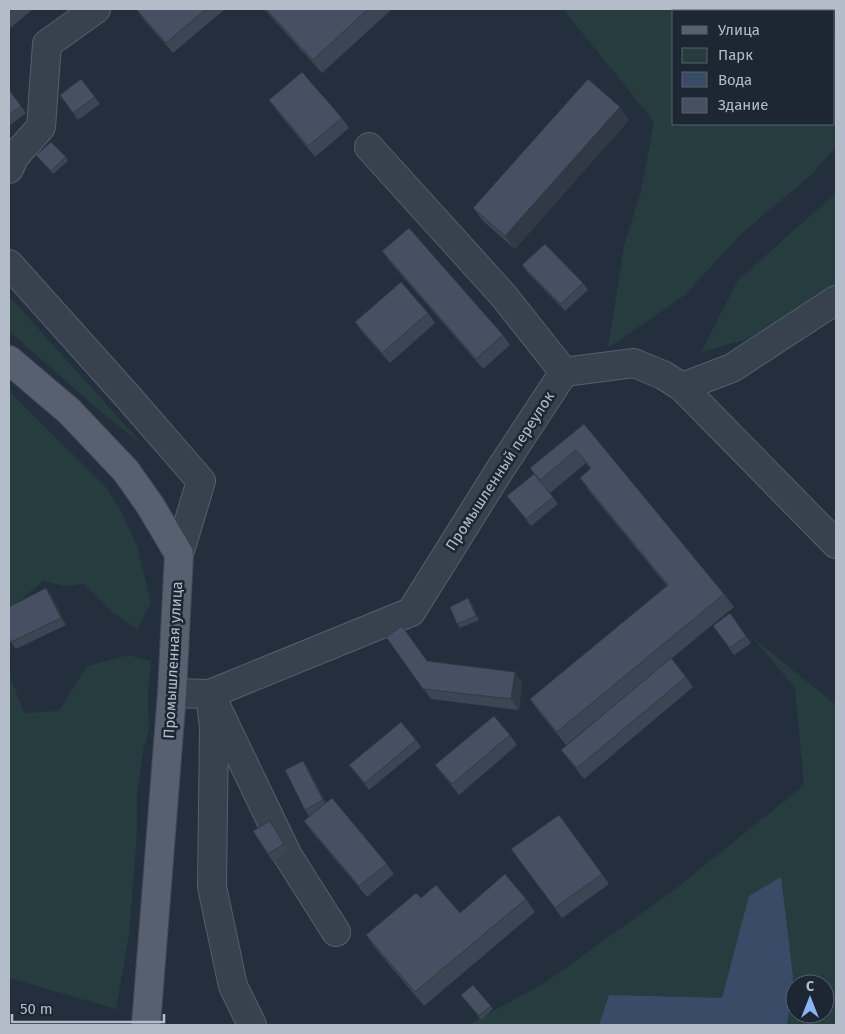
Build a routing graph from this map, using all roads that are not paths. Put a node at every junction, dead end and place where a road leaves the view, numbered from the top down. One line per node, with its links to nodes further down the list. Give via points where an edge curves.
1 (96, 9): 3 (street, via 47,44 41,127 15,156)
2 (369, 147): 7 (street, via 503,296)
3 (9, 170)
4 (9, 264): 10 (street, via 201,482)
5 (836, 300): 8 (street, via 732,368)
6 (9, 360): 10 (main road, via 69,411 126,471)
7 (564, 372): 8 (street, via 634,363 664,375); 12 (street, Промышленный переулок, via 411,612)
8 (682, 387): 9 (street)
9 (836, 544)
10 (179, 554): 11 (main road, Промышленная улица)
11 (172, 693): 12 (street, Промышленный переулок); 14 (main road, Промышленная улица)
12 (210, 694): 13 (street, via 288,856); 15 (street, via 214,728 212,887 233,986)
13 (336, 932)
14 (146, 1025)
15 (252, 1025)

